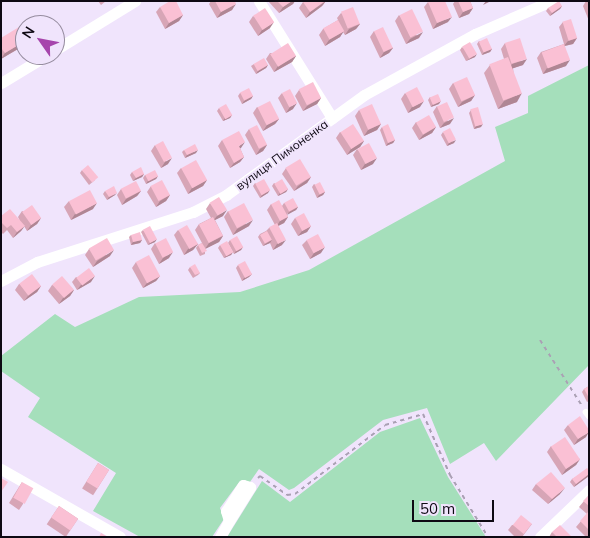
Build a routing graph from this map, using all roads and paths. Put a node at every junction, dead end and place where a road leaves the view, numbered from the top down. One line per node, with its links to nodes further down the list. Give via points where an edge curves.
1 (135, 1): 4 (street)
2 (259, 1): 7 (street)
3 (551, 1): 7 (street, вулиця Пимоненка, via 474,34 364,95)
4 (65, 44)
5 (31, 65): 6 (street)
6 (1, 83)
7 (332, 118): 8 (street, вулиця Пимоненка, via 226,195 193,212 37,262)
8 (1, 281)
9 (540, 340): 10 (path)
10 (587, 414)
11 (1, 470): 14 (street)
12 (250, 488): 15 (street); 16 (path, via 260,476 288,495 294,494 385,425 423,414 450,475)
13 (589, 490): 17 (street)
14 (120, 537)
15 (220, 537)
16 (488, 537)
17 (540, 537)

